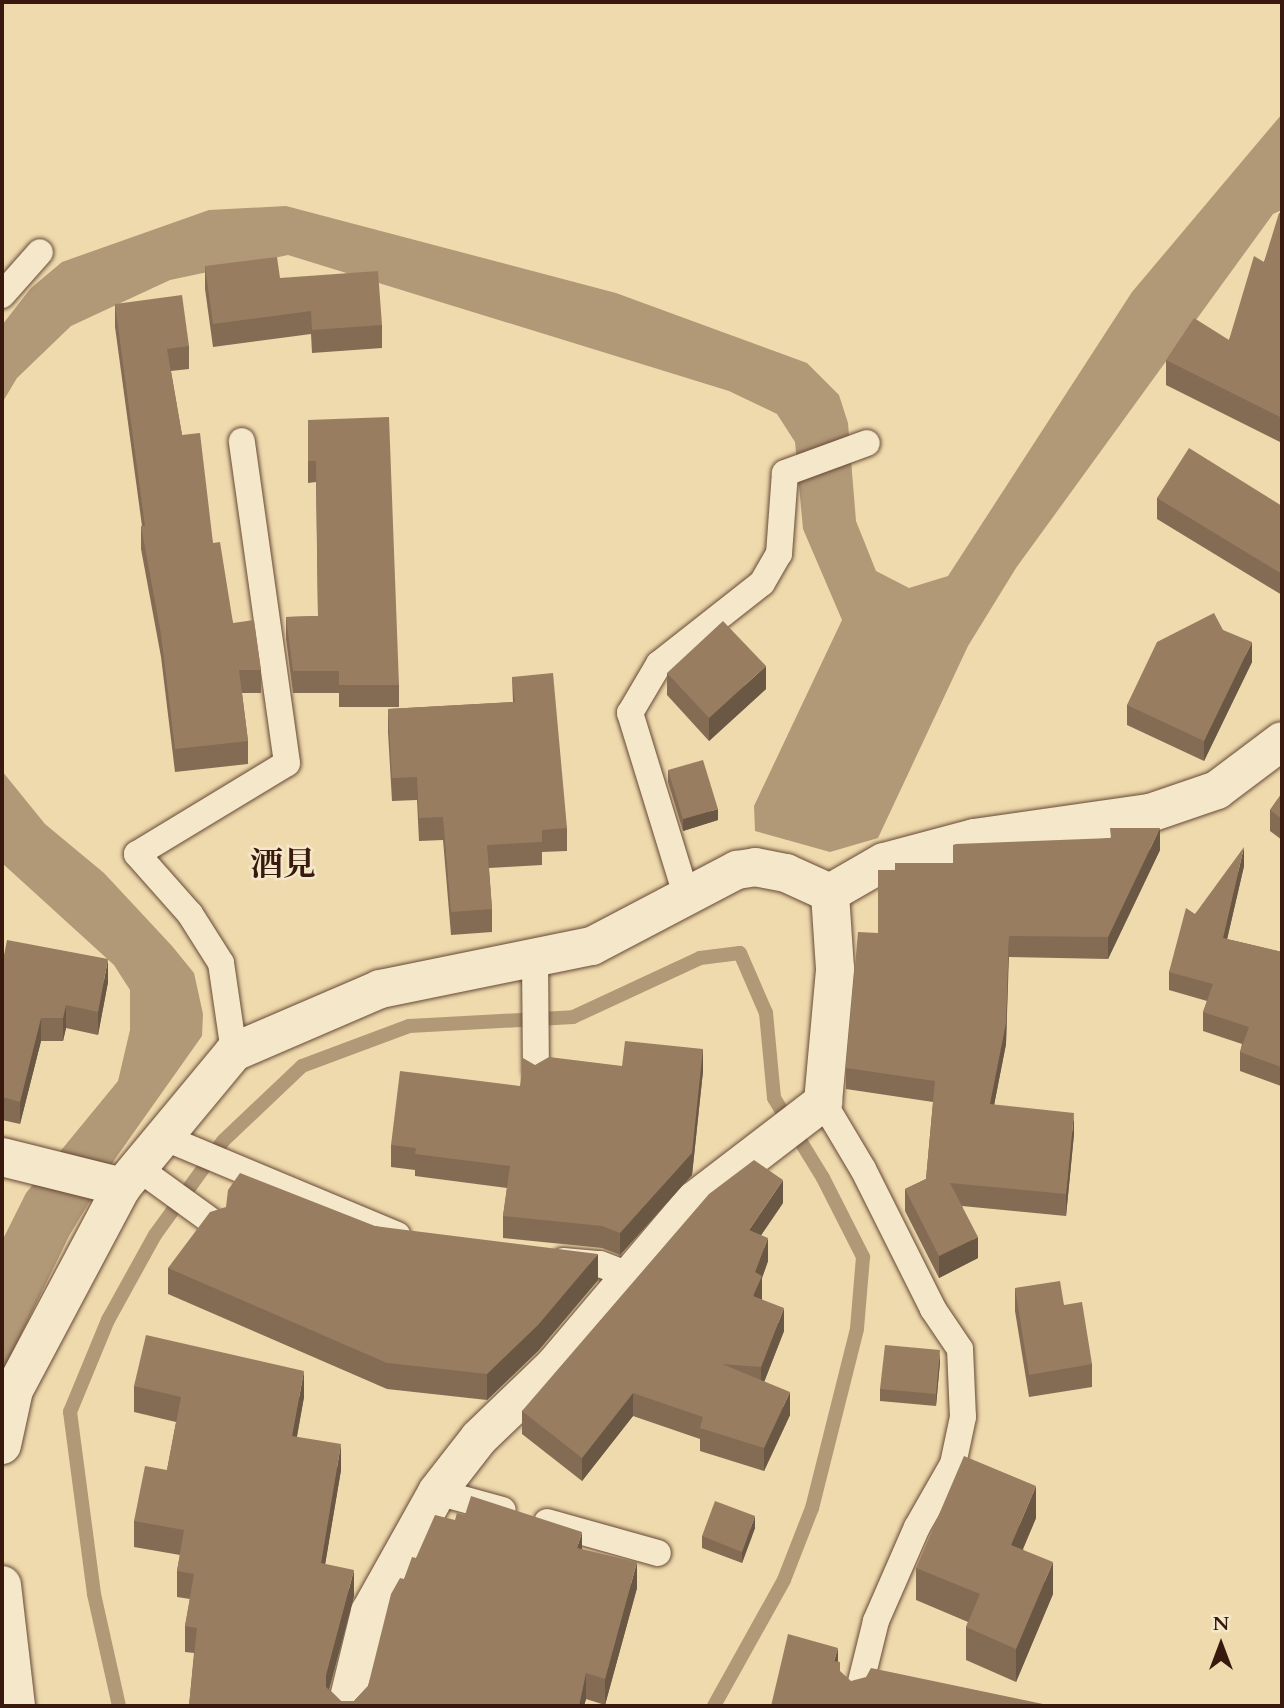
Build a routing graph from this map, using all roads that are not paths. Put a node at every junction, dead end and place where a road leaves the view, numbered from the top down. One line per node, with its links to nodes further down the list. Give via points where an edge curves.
1 (40, 252): 2 (lane)
2 (2, 295)
3 (242, 440): 9 (lane, via 287,763 137,854 190,915 221,963)
4 (867, 443): 7 (lane, via 785,473 779,554 762,583 659,664 630,713)
5 (1282, 741): 6 (street, via 1217,790 1161,809 974,838 884,862)
6 (830, 893): 7 (street, via 786,873 755,867 737,870); 11 (street, via 835,969)
7 (687, 898): 8 (street, via 592,946)
8 (535, 959): 9 (street, via 380,989); 10 (lane)
9 (234, 1052): 12 (street)
10 (536, 1070)
11 (823, 1102): 18 (street, via 694,1201); 25 (lane, via 863,1169 933,1309 960,1349 963,1417 953,1464 917,1527 876,1620)
12 (163, 1137): 14 (street); 16 (lane, via 391,1233)
13 (2, 1157): 14 (street)
14 (130, 1178): 15 (lane); 19 (street, via 14,1390)
15 (214, 1223)
16 (417, 1239)
17 (533, 1258): 18 (lane, via 600,1264)
18 (628, 1275): 20 (street, via 554,1366 479,1438)
19 (2, 1445)
20 (438, 1492): 21 (lane); 24 (street, via 370,1612)
21 (658, 1553)
22 (2, 1585): 23 (street)
23 (16, 1706)
24 (347, 1706)
25 (855, 1706)

